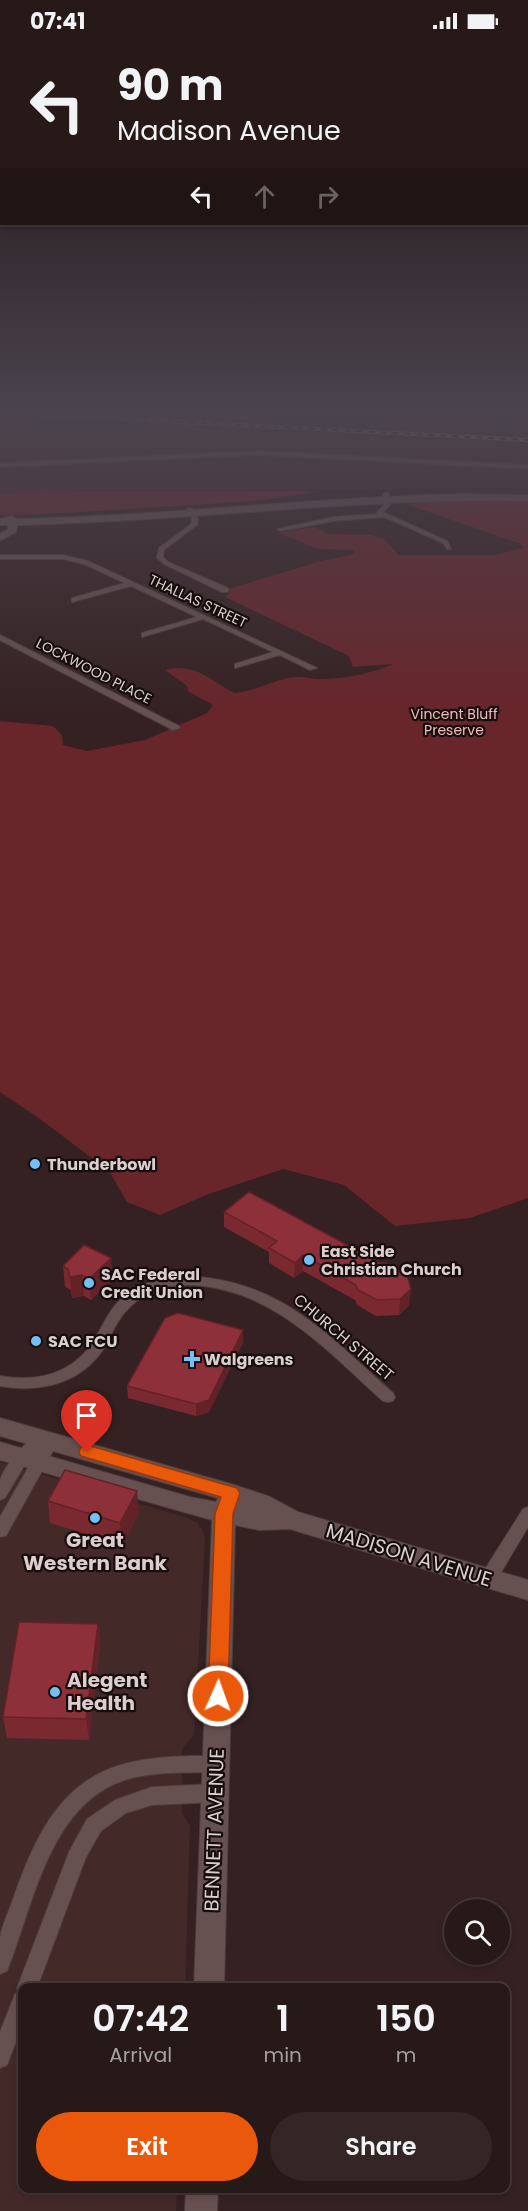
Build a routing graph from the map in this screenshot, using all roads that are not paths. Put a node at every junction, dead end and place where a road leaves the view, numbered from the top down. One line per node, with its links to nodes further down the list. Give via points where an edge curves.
1 (132, 514): 5 (main road)
2 (135, 514): 5 (main road)
3 (193, 514): 10 (street, via 193,526 161,549 160,558)
4 (382, 516): 6 (street, via 334,519); 7 (street, via 445,542)
5 (5, 526)
6 (280, 529)
7 (449, 548)
8 (0, 557): 9 (street, THALLAS STREET, via 79,560)
9 (132, 583): 11 (street); 12 (street, THALLAS STREET)
10 (225, 590)
11 (75, 600)
12 (203, 617): 13 (street); 15 (street, THALLAS STREET)
13 (145, 635)
14 (0, 637): 18 (street, LOCKWOOD PLACE)
15 (279, 652): 16 (street); 17 (street, THALLAS STREET)
16 (238, 666)
17 (313, 668)
18 (176, 728)
19 (0, 1381): 20 (street, CHURCH STREET, via 41,1384 72,1371 94,1351 119,1310 135,1294 167,1282 186,1280 234,1289 273,1303 300,1320)
20 (388, 1396)
21 (0, 1426): 22 (main road, MADISON AVENUE)
22 (43, 1439): 23 (street, via 46,1451); 25 (main road, MADISON AVENUE)
23 (20, 1457): 24 (street); 25 (main road, MADISON AVENUE); 27 (street)
24 (0, 1494)
25 (228, 1503): 28 (main road, MADISON AVENUE, via 259,1521 291,1520); 30 (main road, BENNETT AVENUE)
26 (528, 1513): 28 (street)
27 (0, 1531)
28 (488, 1579): 29 (main road, MADISON AVENUE)
29 (528, 1590)
30 (216, 1764): 31 (main road, BENNETT AVENUE); 32 (street, via 157,1766 116,1775 82,1795 68,1808 47,1841)
31 (215, 1793): 33 (street, via 152,1796 121,1806 94,1825 73,1862); 34 (main road, BENNETT AVENUE)
32 (0, 1964)
33 (29, 1983)
34 (209, 1983)
35 (18, 2011): 36 (street)
36 (0, 2058)
37 (202, 2193): 38 (main road)
38 (201, 2211)

